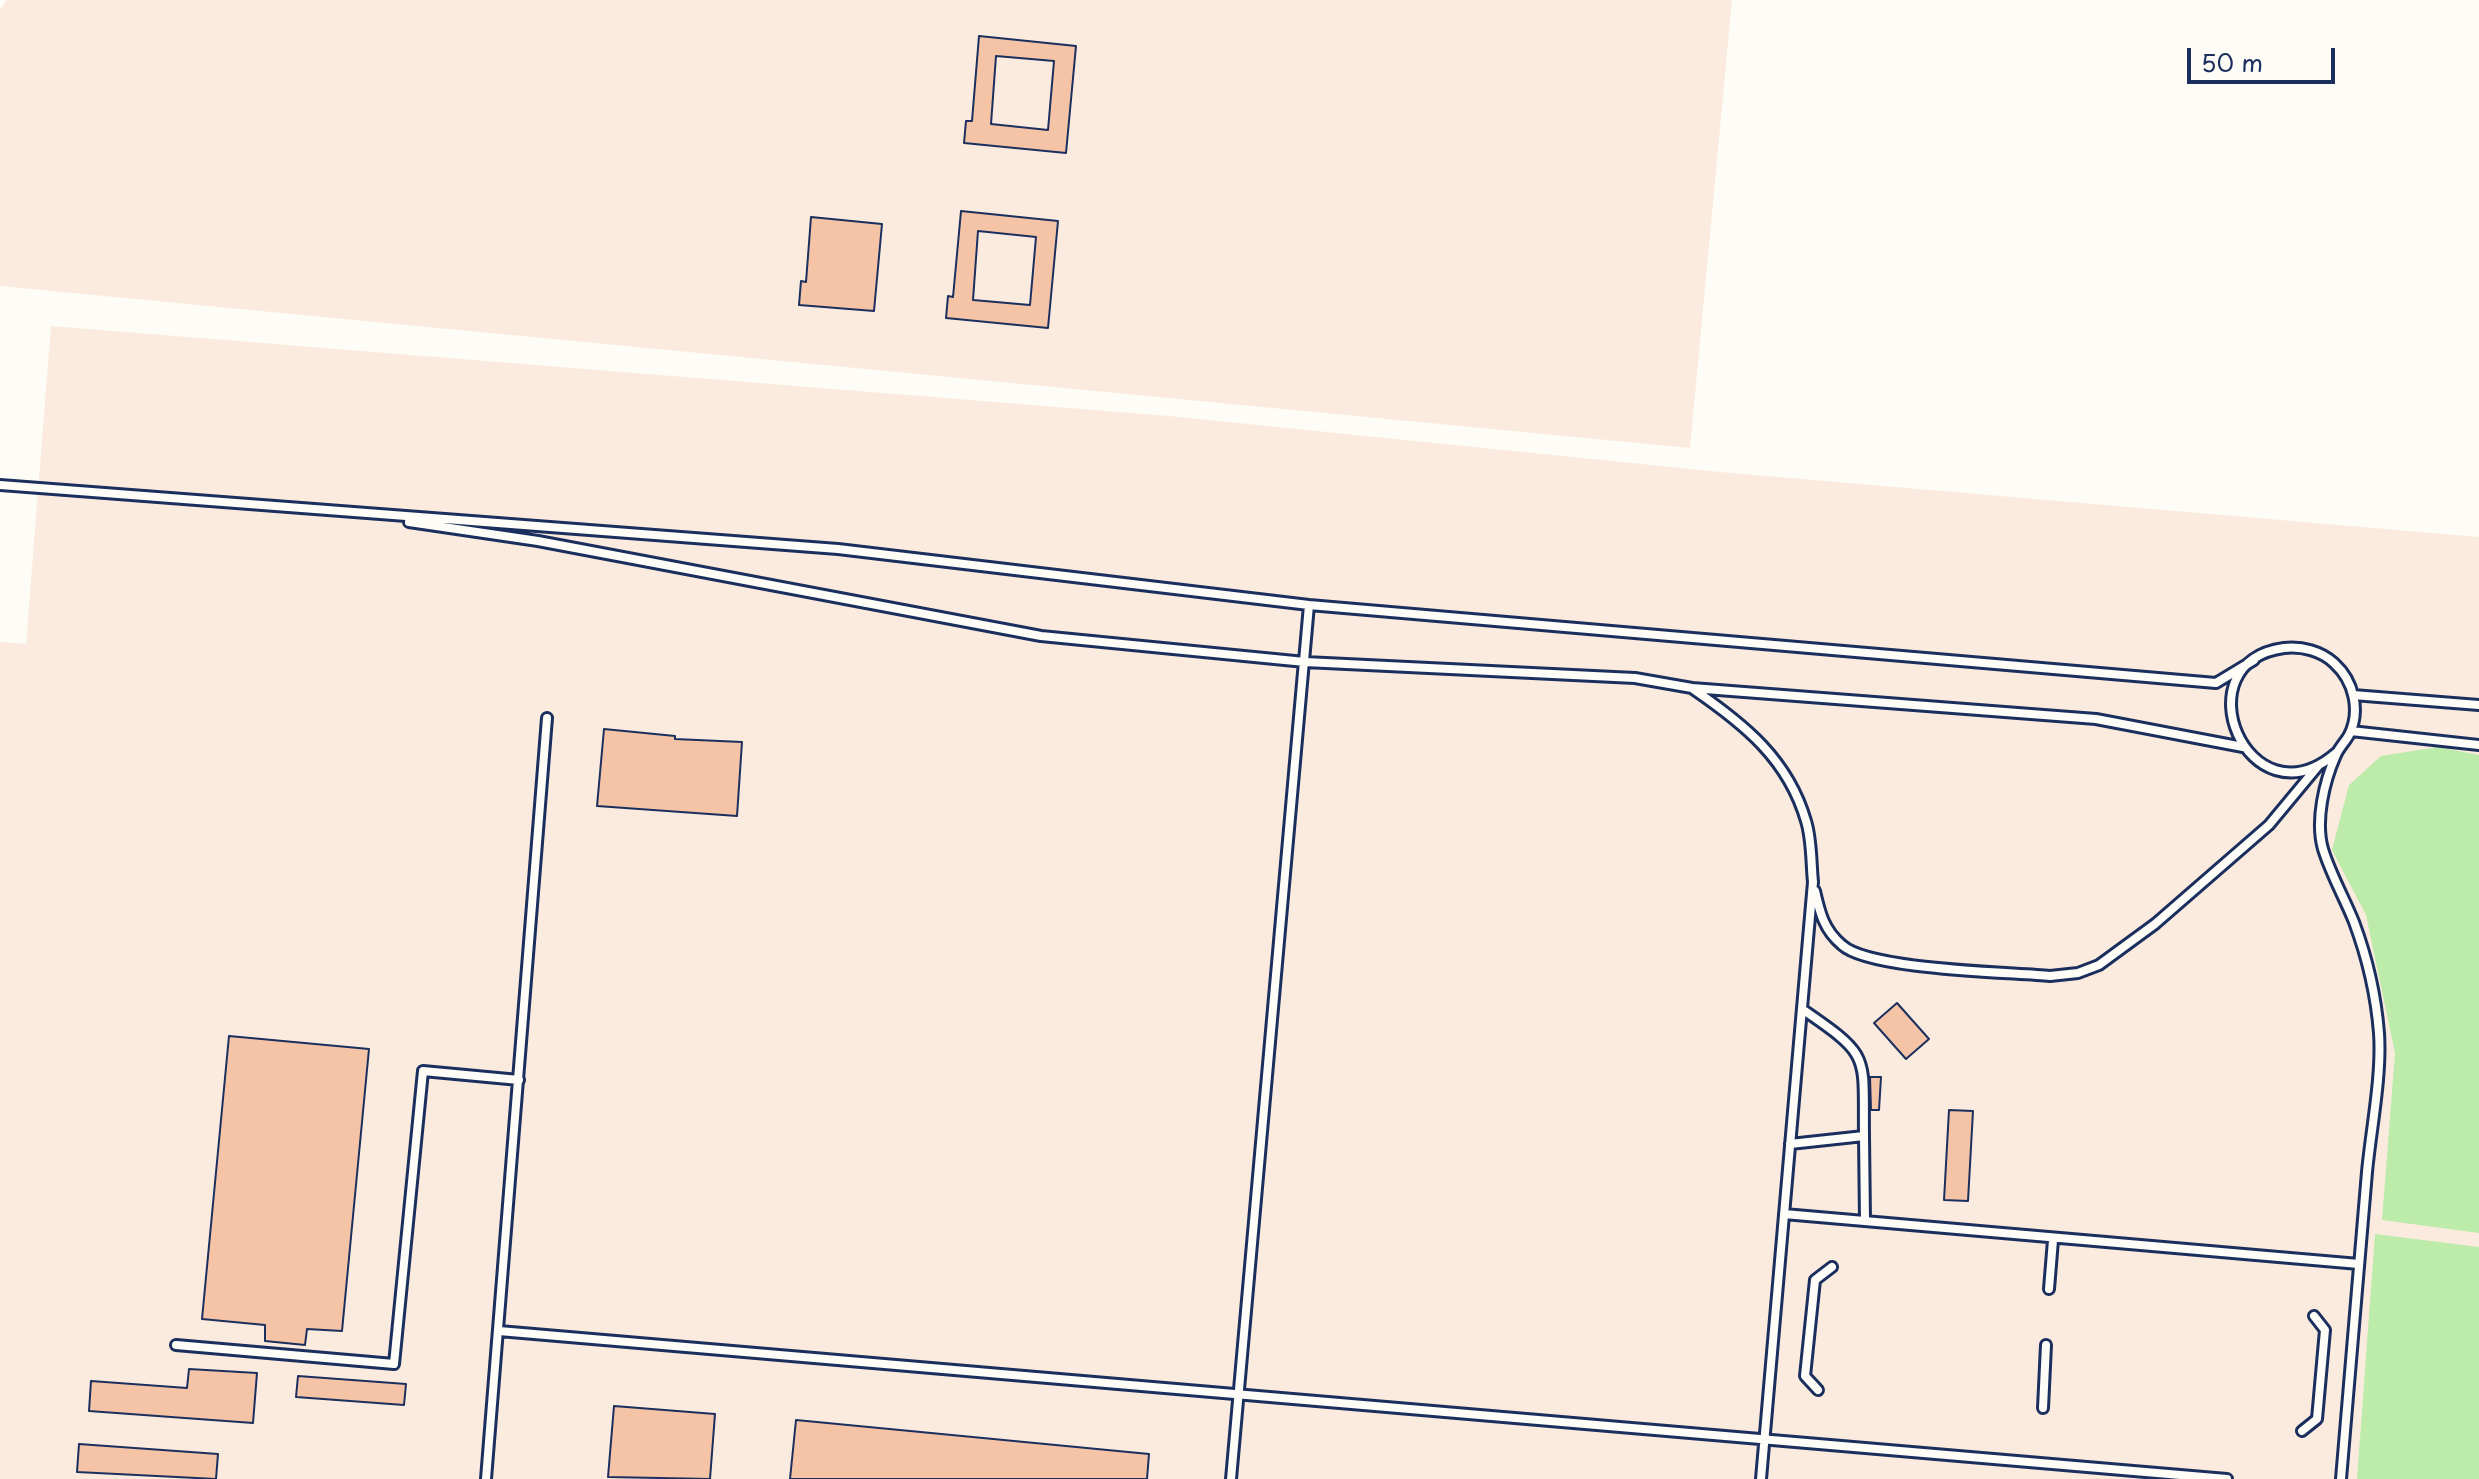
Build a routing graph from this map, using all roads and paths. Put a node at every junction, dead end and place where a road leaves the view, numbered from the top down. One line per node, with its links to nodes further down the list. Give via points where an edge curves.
1 (0, 485): 2 (lane)
2 (345, 512): 3 (lane, via 838,549); 5 (lane, via 538,541 1041,636)
3 (1309, 605): 4 (lane, via 2216,683); 5 (lane)
4 (2254, 660): 7 (lane, via 2293,647 2320,653 2342,671); 12 (lane, via 2236,681 2230,708)
5 (1305, 662): 6 (lane, via 1635,678); 31 (lane)
6 (1692, 688): 12 (lane, via 2096,719); 15 (lane, via 1765,745 1787,774 1807,822)
7 (2353, 695): 8 (lane); 10 (lane)
8 (2479, 705)
9 (547, 718): 17 (lane)
10 (2351, 731): 11 (lane); 13 (lane)
11 (2479, 745)
12 (2243, 747): 14 (lane, via 2257,761 2277,769)
13 (2336, 753): 14 (lane); 23 (lane, via 2323,798 2320,837 2367,960 2379,1035)
14 (2318, 766): 15 (lane, via 2257,835 2155,924 2099,965 2078,973 2050,976 1881,961 1844,948 1823,924)
15 (1813, 882): 16 (lane)
16 (1802, 1009): 18 (lane, via 1857,1052 1863,1065); 19 (lane)
17 (519, 1080): 27 (lane); 28 (lane, via 423,1071 394,1364)
18 (1864, 1136): 19 (lane); 21 (lane)
19 (1790, 1144): 20 (lane)
20 (1784, 1214): 21 (lane); 34 (lane)
21 (1865, 1221): 22 (lane)
22 (2053, 1240): 23 (lane); 25 (lane)
23 (2359, 1264): 39 (lane)
24 (1832, 1267): 30 (lane, via 1815,1280 1805,1376)
25 (2049, 1289)
26 (2314, 1316): 33 (lane, via 2325,1330 2317,1419)
27 (499, 1331): 31 (lane); 35 (lane)
28 (176, 1345)
29 (2046, 1345): 32 (lane)
30 (1818, 1390)
31 (1241, 1394): 34 (lane); 36 (lane)
32 (2043, 1408)
33 (2302, 1431)
34 (1765, 1438): 37 (lane); 38 (lane)
35 (486, 1479)
36 (1231, 1479)
37 (1761, 1479)
38 (2227, 1479)
39 (2341, 1479)

